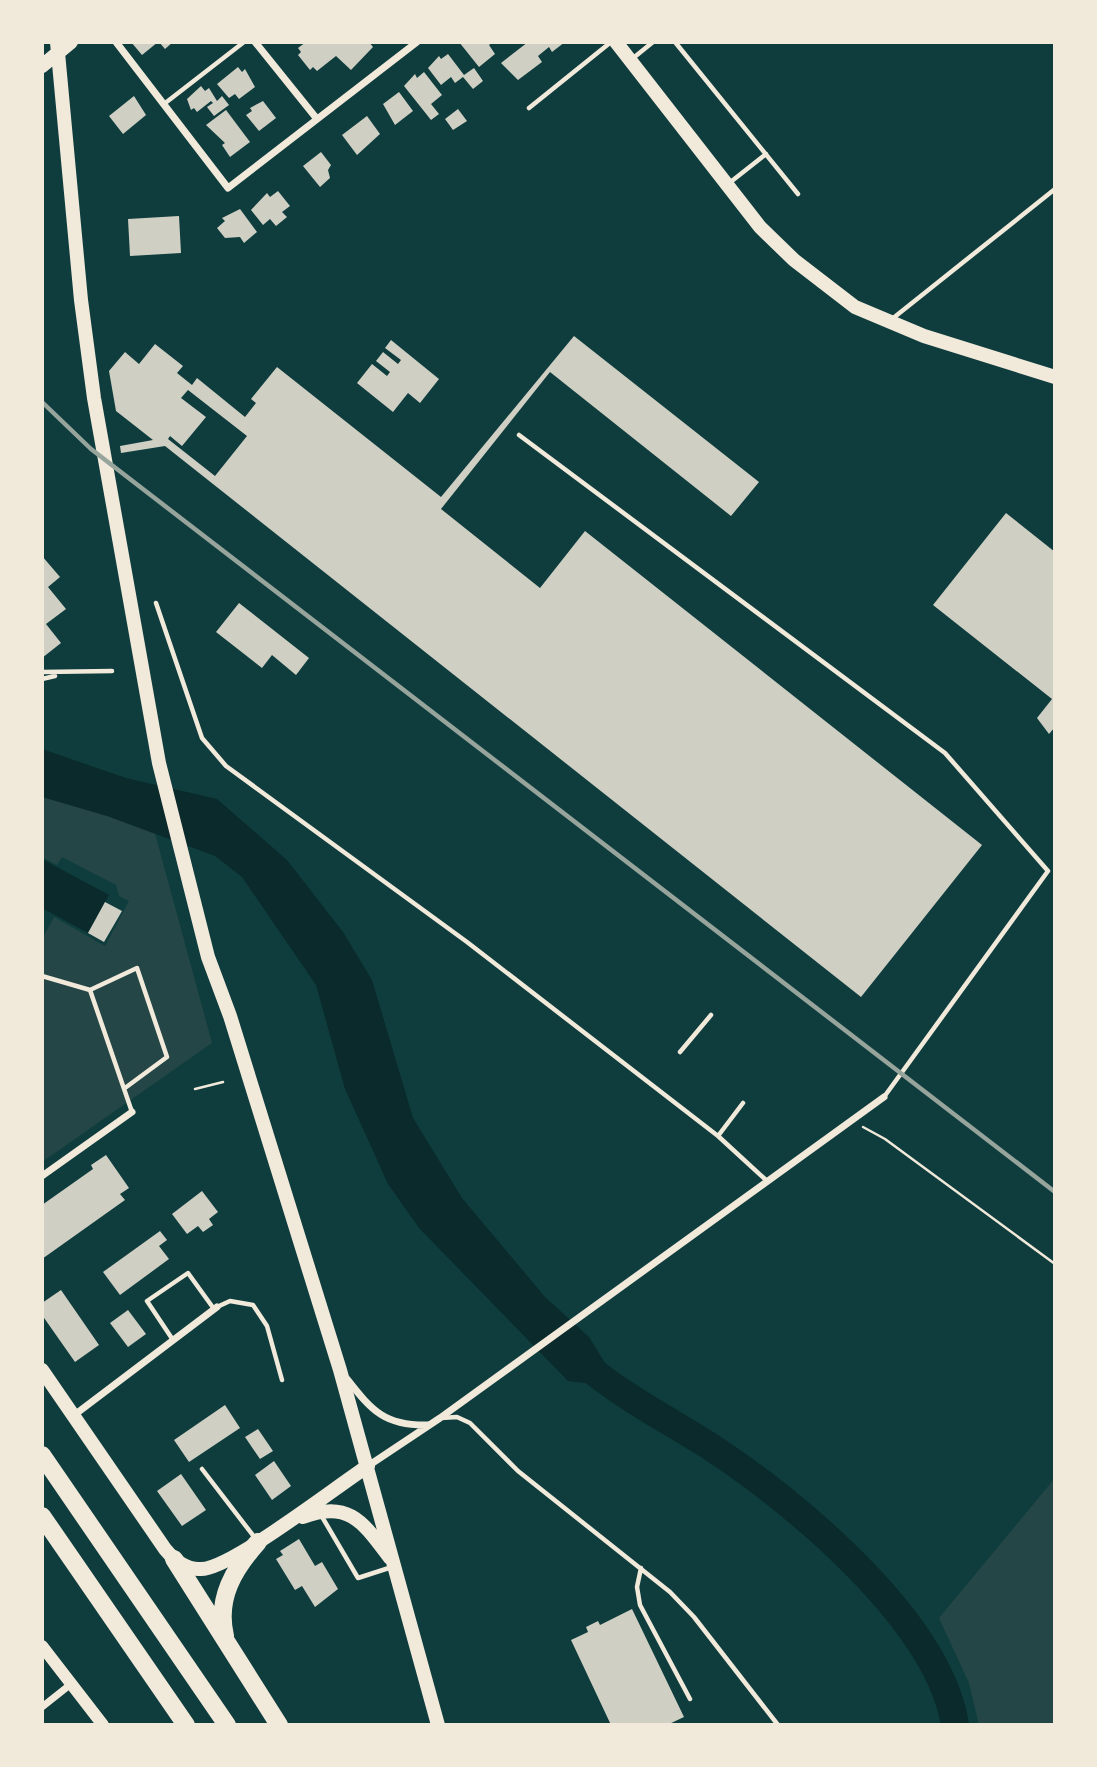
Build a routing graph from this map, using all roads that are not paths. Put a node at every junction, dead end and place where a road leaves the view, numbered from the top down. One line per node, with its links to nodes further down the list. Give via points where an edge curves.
1 (71, 42): 9 (main road)
2 (116, 42): 12 (street)
3 (244, 42): 12 (lane)
4 (255, 42): 14 (street)
5 (417, 42): 14 (street)
6 (613, 42): 10 (main road); 13 (lane)
7 (653, 42): 10 (lane)
8 (676, 42): 15 (lane)
9 (58, 47): 11 (main road); 41 (main road, via 81,300 122,570 159,763 208,957)
10 (630, 61): 16 (main road)
11 (42, 66)
12 (162, 105): 14 (street, via 229,188)
13 (529, 108)
14 (317, 119)
15 (766, 154): 16 (lane); 18 (lane)
16 (726, 186): 19 (main road, via 794,260 855,307)
17 (1055, 189): 19 (lane)
18 (798, 194)
19 (888, 321): 20 (main road)
20 (1055, 377)
21 (519, 435): 32 (lane, via 945,753 1048,871)
22 (156, 603): 35 (lane, via 202,738 226,766 467,942)
23 (112, 671): 25 (lane)
24 (42, 672): 25 (lane)
25 (59, 674): 26 (lane)
26 (42, 679)
27 (42, 976): 28 (lane)
28 (90, 990): 31 (lane); 31 (lane, via 137,968 167,1057)
29 (711, 1015): 30 (lane)
30 (680, 1052)
31 (125, 1088): 34 (lane)
32 (884, 1097): 37 (street)
33 (743, 1103): 35 (lane)
34 (132, 1112): 36 (street)
35 (718, 1136): 37 (lane)
36 (42, 1176)
37 (767, 1182): 44 (street)
38 (216, 1308): 39 (street); 39 (lane, via 188,1273 147,1301); 42 (lane, via 230,1301 253,1305 267,1326)
39 (173, 1340): 43 (street)
40 (42, 1370): 43 (main road)
41 (340, 1370): 45 (street, via 377,1413 407,1426); 47 (main road)
42 (282, 1380)
43 (73, 1416): 53 (main road)
44 (440, 1418): 45 (street); 55 (lane, via 457,1417 470,1423 526,1478)
45 (430, 1425): 47 (street)
46 (42, 1455): 63 (highway)
47 (368, 1466): 51 (main road); 54 (main road)
48 (202, 1469): 52 (lane)
49 (318, 1511): 51 (main road); 54 (main road, via 334,1510 356,1518); 54 (lane, via 358,1578)
50 (42, 1516): 62 (highway)
51 (282, 1525): 52 (main road)
52 (258, 1542): 53 (main road, via 202,1570); 57 (highway, via 232,1576 224,1598 221,1615)
53 (174, 1559): 57 (highway)
54 (396, 1565): 65 (main road)
55 (641, 1568): 59 (lane, via 640,1605); 66 (lane, via 694,1617)
56 (42, 1646): 58 (street)
57 (229, 1649): 64 (highway)
58 (71, 1684): 60 (street); 61 (street)
59 (690, 1699)
60 (42, 1707)
61 (103, 1725)
62 (186, 1725)
63 (227, 1725)
64 (279, 1725)
65 (438, 1725)
66 (778, 1725)

